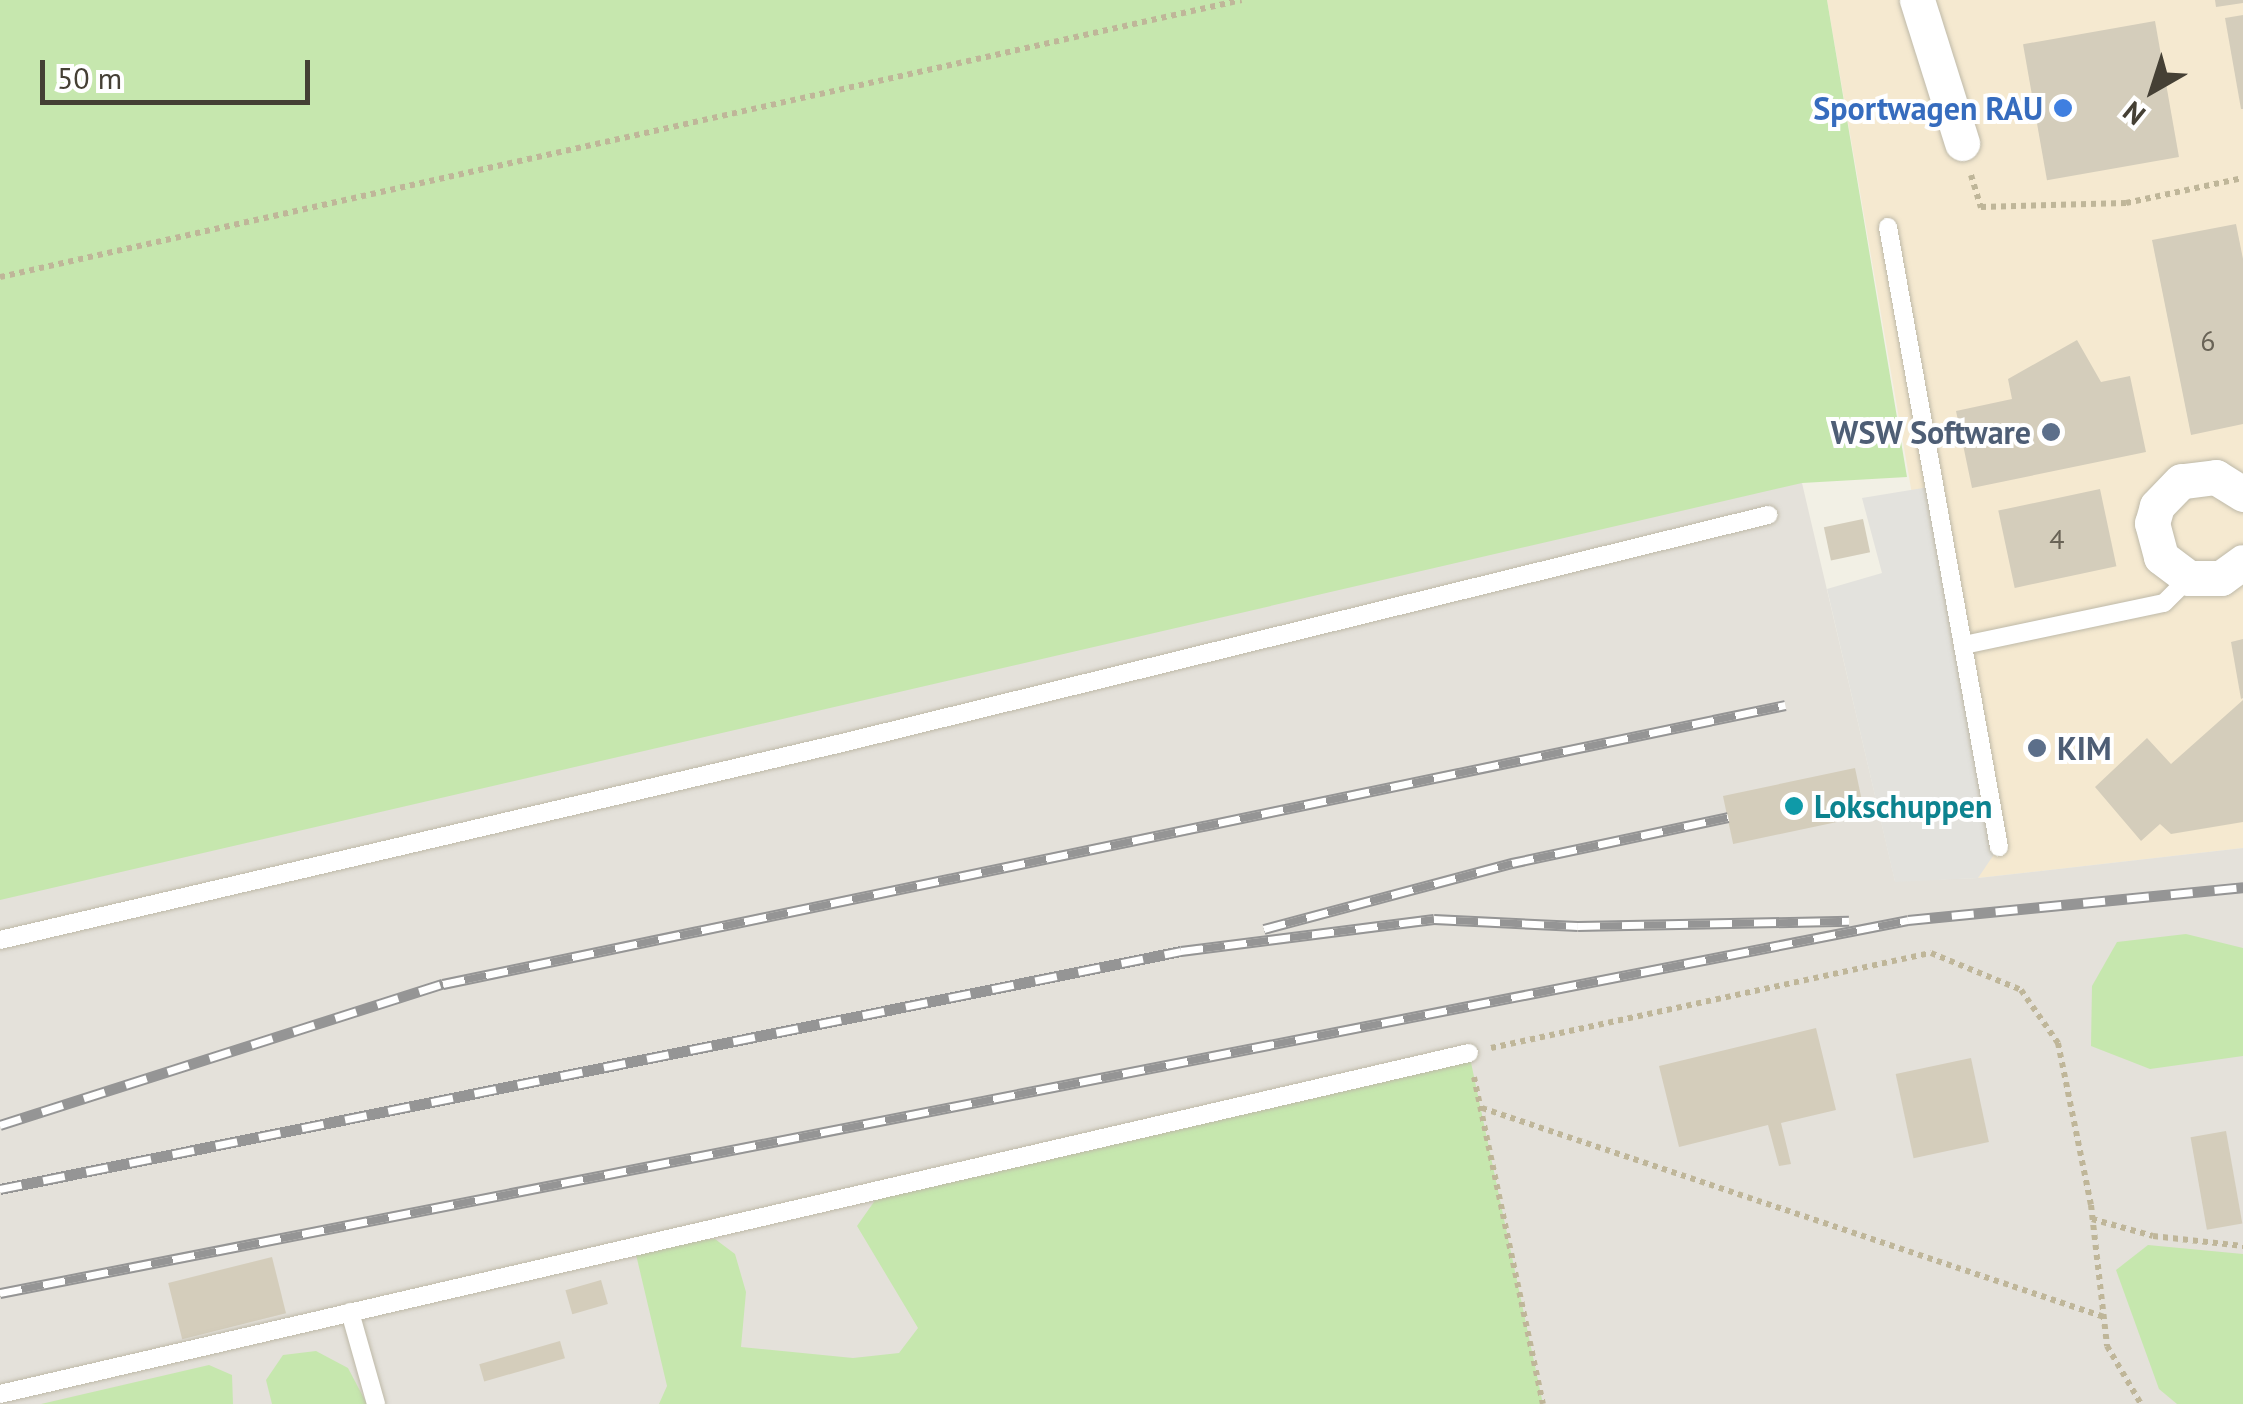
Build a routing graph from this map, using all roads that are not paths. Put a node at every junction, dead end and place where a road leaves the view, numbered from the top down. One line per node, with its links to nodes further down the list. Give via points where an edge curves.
1 (1918, 0): 2 (street)
2 (1962, 143)
3 (1888, 227): 8 (lane)
4 (2243, 494): 7 (street, via 2216,477 2198,476 2181,481 2157,506 2154,541 2173,570)
5 (1768, 515): 10 (lane, via 846,742)
6 (2243, 562): 7 (street, via 2221,578)
7 (2189, 578): 8 (lane, via 2164,604)
8 (1964, 646): 9 (lane)
9 (1999, 847)
10 (0, 940)
11 (1469, 1053): 12 (lane)
12 (350, 1312): 13 (lane); 14 (lane)
13 (0, 1394)
14 (376, 1404)

